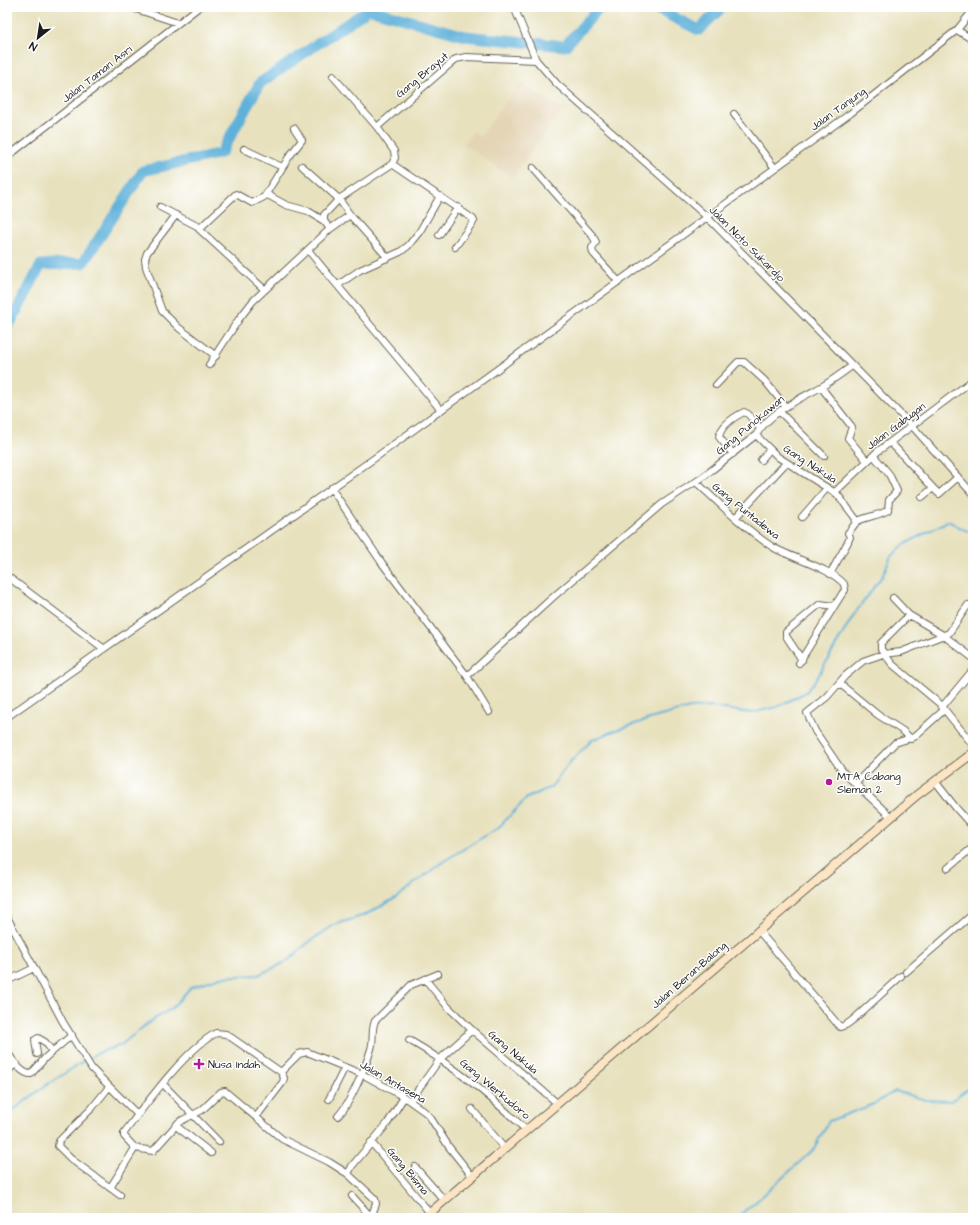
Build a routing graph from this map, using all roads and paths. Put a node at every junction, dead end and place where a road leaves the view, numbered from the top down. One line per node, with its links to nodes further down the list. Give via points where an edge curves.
1 (130, 7): 5 (street)
2 (198, 7): 5 (street, Jalan Taman Asri)
3 (514, 7): 8 (street, Jalan Noto Sukardjo)
4 (973, 10): 6 (street, Jalan Tanjung)
5 (178, 23): 14 (street, Jalan Taman Asri)
6 (957, 30): 7 (street); 18 (street, Jalan Tanjung, via 851,113)
7 (973, 40)
8 (536, 60): 11 (street, Gang Brayut, via 466,57 456,59); 27 (street, Jalan Noto Sukardjo, via 557,84)
9 (333, 76): 11 (street)
10 (734, 114): 18 (street)
11 (377, 127): 15 (street, via 396,154)
12 (294, 128): 17 (street, via 302,140)
13 (244, 149): 17 (street)
14 (7, 157)
15 (392, 164): 21 (street); 22 (street)
16 (302, 166): 22 (street)
17 (282, 167): 20 (street)
18 (774, 167): 27 (street, Jalan Tanjung)
19 (533, 168): 35 (street, via 592,235 596,242 592,248 593,252)
20 (266, 194): 28 (street); 29 (street, via 259,201 252,203 236,194)
21 (440, 196): 24 (street); 34 (street, via 414,240)
22 (339, 199): 26 (street); 28 (street, via 324,215)
23 (160, 207): 25 (street)
24 (458, 207): 31 (street); 32 (street, via 474,220)
25 (176, 215): 29 (street); 38 (street, via 147,253 146,267 162,311 179,328)
26 (350, 215): 30 (street); 34 (street)
27 (707, 217): 35 (street, Jalan Tanjung); 40 (street, Jalan Noto Sukardjo)
28 (324, 221): 30 (street)
29 (199, 227): 37 (street, via 199,230)
30 (330, 229): 33 (street)
31 (438, 235)
32 (455, 247)
33 (308, 250): 36 (street); 37 (street)
34 (388, 258): 36 (street, via 360,270)
35 (619, 282): 45 (street, Jalan Tanjung)
36 (338, 285): 45 (street)
37 (265, 290): 38 (street, via 239,318)
38 (216, 356): 39 (street)
39 (210, 365)
40 (852, 366): 43 (street, Gang Punokawan); 47 (street, Jalan Noto Sukardjo)
41 (973, 380): 47 (street, Jalan Gabugan)
42 (716, 385): 44 (street, via 738,362 744,362)
43 (822, 387): 44 (street, Gang Punokawan); 56 (street, via 852,427 848,438)
44 (786, 406): 46 (street, Gang Punokawan)
45 (440, 409): 60 (street, Jalan Tanjung)
46 (780, 412): 48 (street, Gang Punokawan); 53 (street)
47 (913, 427): 50 (street, Jalan Gabugan); 58 (street, Jalan Noto Sukardjo)
48 (760, 428): 49 (street, Gang Punokawan); 52 (street, via 744,412 726,424 719,437)
49 (756, 434): 51 (street, Gang Nakula); 52 (street, Gang Punokawan)
50 (891, 442): 54 (street, Jalan Gabugan); 62 (street)
51 (770, 449): 55 (street); 57 (street, Gang Nakula)
52 (733, 454): 59 (street, Gang Punokawan)
53 (824, 456)
54 (874, 456): 56 (street, Jalan Gabugan); 68 (street, via 889,474 898,491 889,500 888,510 883,514 865,516)
55 (761, 460)
56 (867, 461): 63 (street, Jalan Gabugan)
57 (786, 463): 61 (street, Gang Nakula); 66 (street)
58 (958, 477): 62 (street, via 939,494); 64 (street, Jalan Noto Sukardjo)
59 (696, 482): 66 (street, Gang Puntadewa); 80 (street, Gang Punokawan, via 662,504 558,593)
60 (331, 488): 76 (street, Jalan Tanjung); 80 (street, via 382,564)
61 (827, 488): 63 (street, Gang Nakula); 67 (street)
62 (933, 488): 65 (street)
63 (835, 492): 68 (street, Gang Nakula, via 849,508)
64 (973, 494)
65 (922, 497)
66 (736, 517): 69 (street, Gang Puntadewa, via 772,547)
67 (802, 517)
68 (856, 522): 69 (street, via 848,531 849,538)
69 (830, 574): 72 (street, Gang Puntadewa, via 841,580 845,588)
70 (7, 576): 76 (street)
71 (892, 598): 74 (street)
72 (834, 606): 72 (street, via 801,662 786,632 820,604)
73 (973, 606): 75 (street, via 968,605 951,631)
74 (909, 615): 75 (street); 77 (street, via 881,643)
75 (943, 635): 77 (street, via 901,652); 78 (street)
76 (103, 648): 84 (street, Jalan Tanjung)
77 (883, 654): 81 (street, via 863,661); 82 (street)
78 (973, 658)
79 (972, 671): 82 (street)
80 (467, 676): 83 (street)
81 (839, 683): 85 (street); 88 (street, via 827,697 810,710 807,716 836,764)
82 (943, 708): 85 (street); 86 (street)
83 (489, 712)
84 (7, 717)
85 (911, 739): 88 (street, via 896,743)
86 (973, 752): 87 (main road, Jalan Beran-Balong)
87 (935, 781): 89 (main road, Jalan Beran-Balong); 90 (street)
88 (855, 784): 89 (street)
89 (891, 817): 95 (main road, Jalan Beran-Balong)
90 (973, 826)
91 (973, 847): 92 (street)
92 (948, 868)
93 (973, 914): 95 (street, via 846,1025 840,1027)
94 (7, 917): 96 (street)
95 (758, 930): 116 (main road, Jalan Beran-Balong)
96 (34, 968): 99 (street); 101 (street)
97 (438, 974): 98 (street)
98 (425, 979): 100 (street, via 448,1007); 111 (street, via 411,985 375,1021 372,1028 372,1048)
99 (7, 980)
100 (472, 1030): 106 (street, Gang Nakula); 116 (street, Gang Nakula)
101 (72, 1035): 103 (street); 113 (street, via 92,1069)
102 (409, 1040): 106 (street, Gang Werkudoro)
103 (52, 1051): 105 (street, via 38,1038 35,1040); 107 (street, via 31,1074 25,1073)
104 (7, 1052): 107 (street)
105 (37, 1054)
106 (440, 1059): 115 (street, Gang Nakula); 123 (street, Gang Werkudoro, via 475,1083)
107 (16, 1064): 109 (street)
108 (345, 1067): 110 (street, Jalan Antasena, via 307,1052 299,1054); 111 (street, Jalan Antasena); 114 (street)
109 (7, 1071)
110 (281, 1072): 112 (street, via 226,1034 216,1033 187,1058); 121 (street, via 284,1078 282,1082)
111 (362, 1074): 115 (street, Jalan Antasena); 120 (street)
112 (163, 1084): 118 (street); 119 (street)
113 (109, 1087): 118 (street); 132 (street, via 59,1141 58,1146)
114 (329, 1099)
115 (407, 1099): 125 (street, Gang Nakula); 131 (street, Jalan Antasena, via 429,1115)
116 (558, 1103): 123 (main road, Jalan Beran-Balong)
117 (472, 1109): 127 (street)
118 (138, 1115): 126 (street, via 124,1133)
119 (192, 1116): 121 (street, via 225,1091); 122 (street); 124 (street)
120 (338, 1116)
121 (256, 1117): 130 (street, via 282,1139)
122 (176, 1126): 126 (street, via 154,1151); 128 (street)
123 (526, 1130): 127 (main road, Jalan Beran-Balong)
124 (219, 1142)
125 (371, 1142): 130 (street, Gang Nakula); 136 (street, Gang Bisma)
126 (135, 1148): 132 (street)
127 (504, 1148): 131 (main road, Jalan Beran-Balong)
128 (211, 1153)
129 (415, 1167): 135 (street)
130 (348, 1174): 137 (street, via 375,1199)
131 (472, 1176): 135 (main road, Jalan Beran-Balong)
132 (110, 1188): 133 (street)
133 (120, 1195)
134 (352, 1196): 137 (street)
135 (444, 1200): 136 (main road, Jalan Beran-Balong)
136 (427, 1215)
137 (372, 1218)

